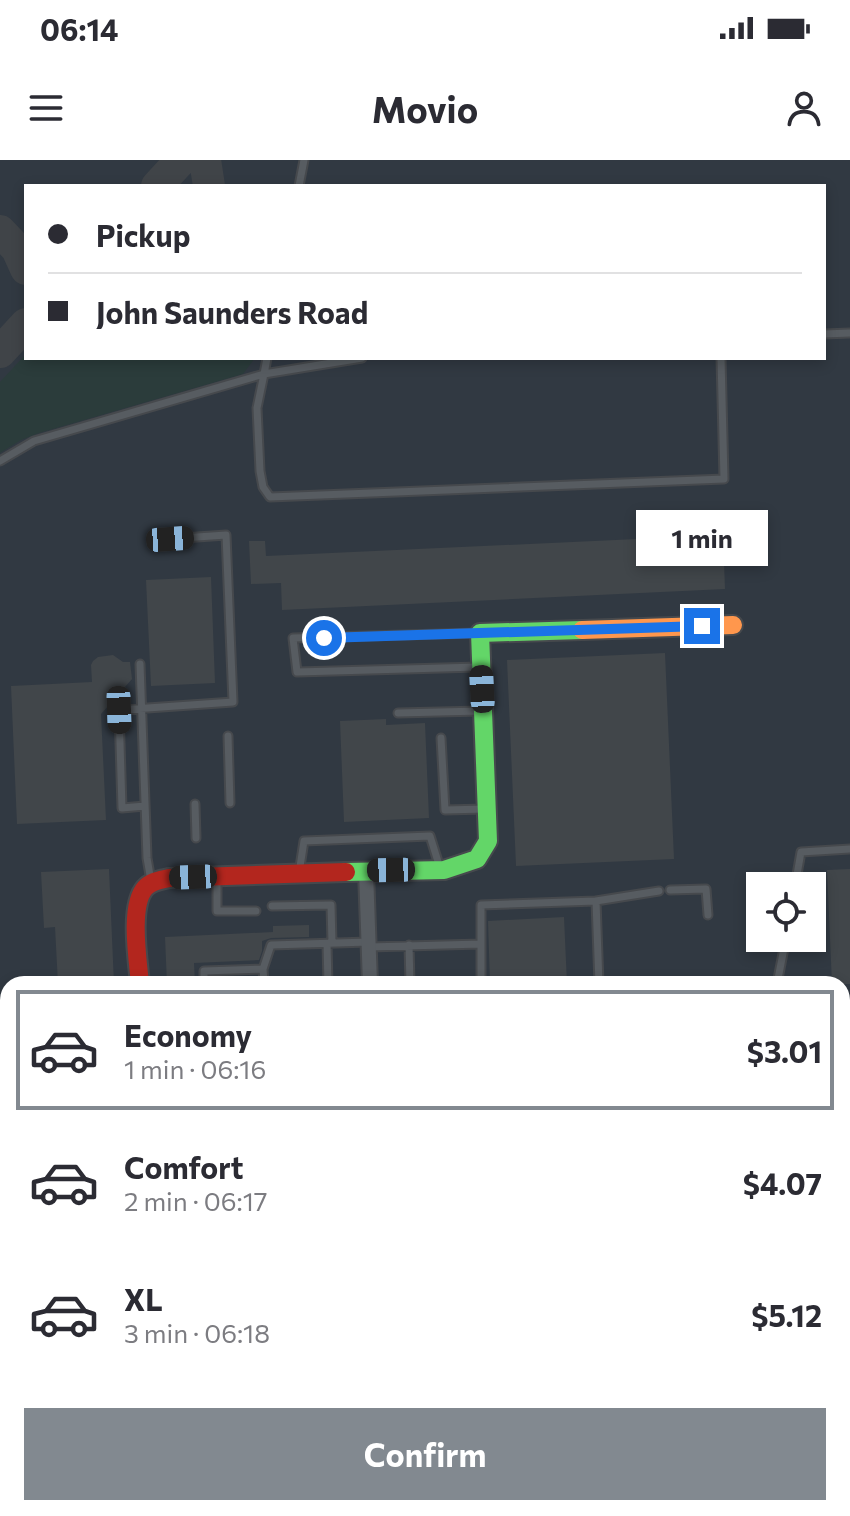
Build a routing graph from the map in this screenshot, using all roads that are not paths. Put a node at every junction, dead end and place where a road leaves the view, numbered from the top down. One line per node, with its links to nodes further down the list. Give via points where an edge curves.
1 (304, 160): 2 (lane)
2 (299, 184)
3 (850, 333): 4 (lane)
4 (826, 334)
5 (267, 360): 8 (lane)
6 (350, 360): 8 (lane)
7 (721, 360): 8 (lane, via 724,479 313,496 270,497 263,487 257,408)
8 (264, 374): 9 (lane, via 34,441)
9 (0, 461)
10 (154, 540): 15 (lane, via 226,535 233,702)
11 (733, 625): 12 (main road)
12 (480, 633): 14 (main road); 14 (lane, via 293,638 297,672)
13 (140, 664): 15 (lane)
14 (481, 667): 16 (main road)
15 (141, 707): 22 (lane); 22 (lane, via 119,710 122,808)
16 (483, 711): 17 (lane); 23 (main road)
17 (398, 713)
18 (228, 736): 20 (lane)
19 (441, 738): 23 (lane, via 445,810)
20 (230, 803)
21 (195, 804): 24 (lane)
22 (145, 806): 31 (lane)
23 (487, 809): 26 (main road, via 488,841 477,859)
24 (196, 838)
25 (850, 849): 28 (lane, via 801,852)
26 (440, 870): 27 (main road); 29 (lane, via 430,836 304,841)
27 (366, 871): 29 (main road); 39 (street)
28 (797, 872)
29 (299, 873): 30 (main road)
30 (217, 876): 31 (main road, via 169,878); 36 (lane, via 217,911)
31 (148, 886): 44 (main road, via 136,914)
32 (670, 890): 37 (lane, via 706,889)
33 (659, 891): 34 (lane)
34 (596, 901): 40 (lane, via 481,905); 51 (lane)
35 (272, 906): 38 (lane, via 331,905)
36 (256, 911)
37 (708, 915)
38 (330, 944): 39 (lane); 43 (lane, via 271,945); 47 (lane)
39 (369, 944): 41 (lane); 48 (street)
40 (481, 944): 41 (lane); 50 (lane)
41 (409, 945): 49 (lane)
42 (783, 952): 52 (lane)
43 (263, 969): 45 (lane, via 204,971); 46 (lane)
44 (140, 976)
45 (204, 976)
46 (263, 976)
47 (328, 976)
48 (370, 976)
49 (410, 976)
50 (481, 976)
51 (599, 976)
52 (779, 976)

